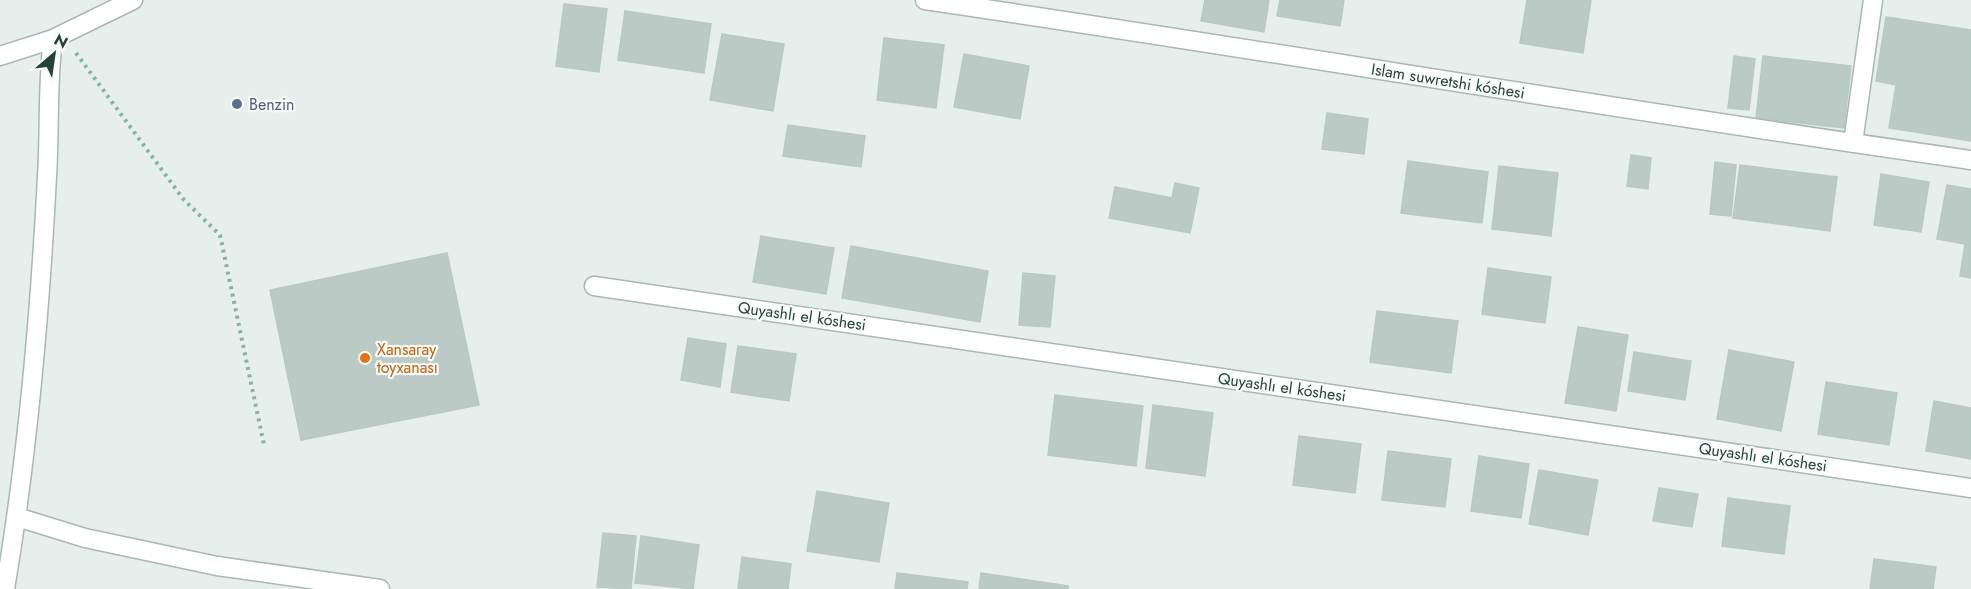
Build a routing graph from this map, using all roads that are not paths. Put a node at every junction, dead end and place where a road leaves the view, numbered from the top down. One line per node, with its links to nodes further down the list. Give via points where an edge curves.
1 (133, 0): 4 (street)
2 (925, 0): 6 (street, Islam suwretshi kóshesi)
3 (1873, 0): 6 (street)
4 (53, 39): 5 (street); 10 (street, via 30,410)
5 (0, 56)
6 (1853, 143): 7 (street, Islam suwretshi kóshesi)
7 (1971, 160)
8 (594, 286): 9 (street, Quyashlı el kóshesi)
9 (1971, 488)
10 (17, 518): 11 (street); 12 (street, via 86,538 217,566)
11 (5, 589)
12 (380, 589)

